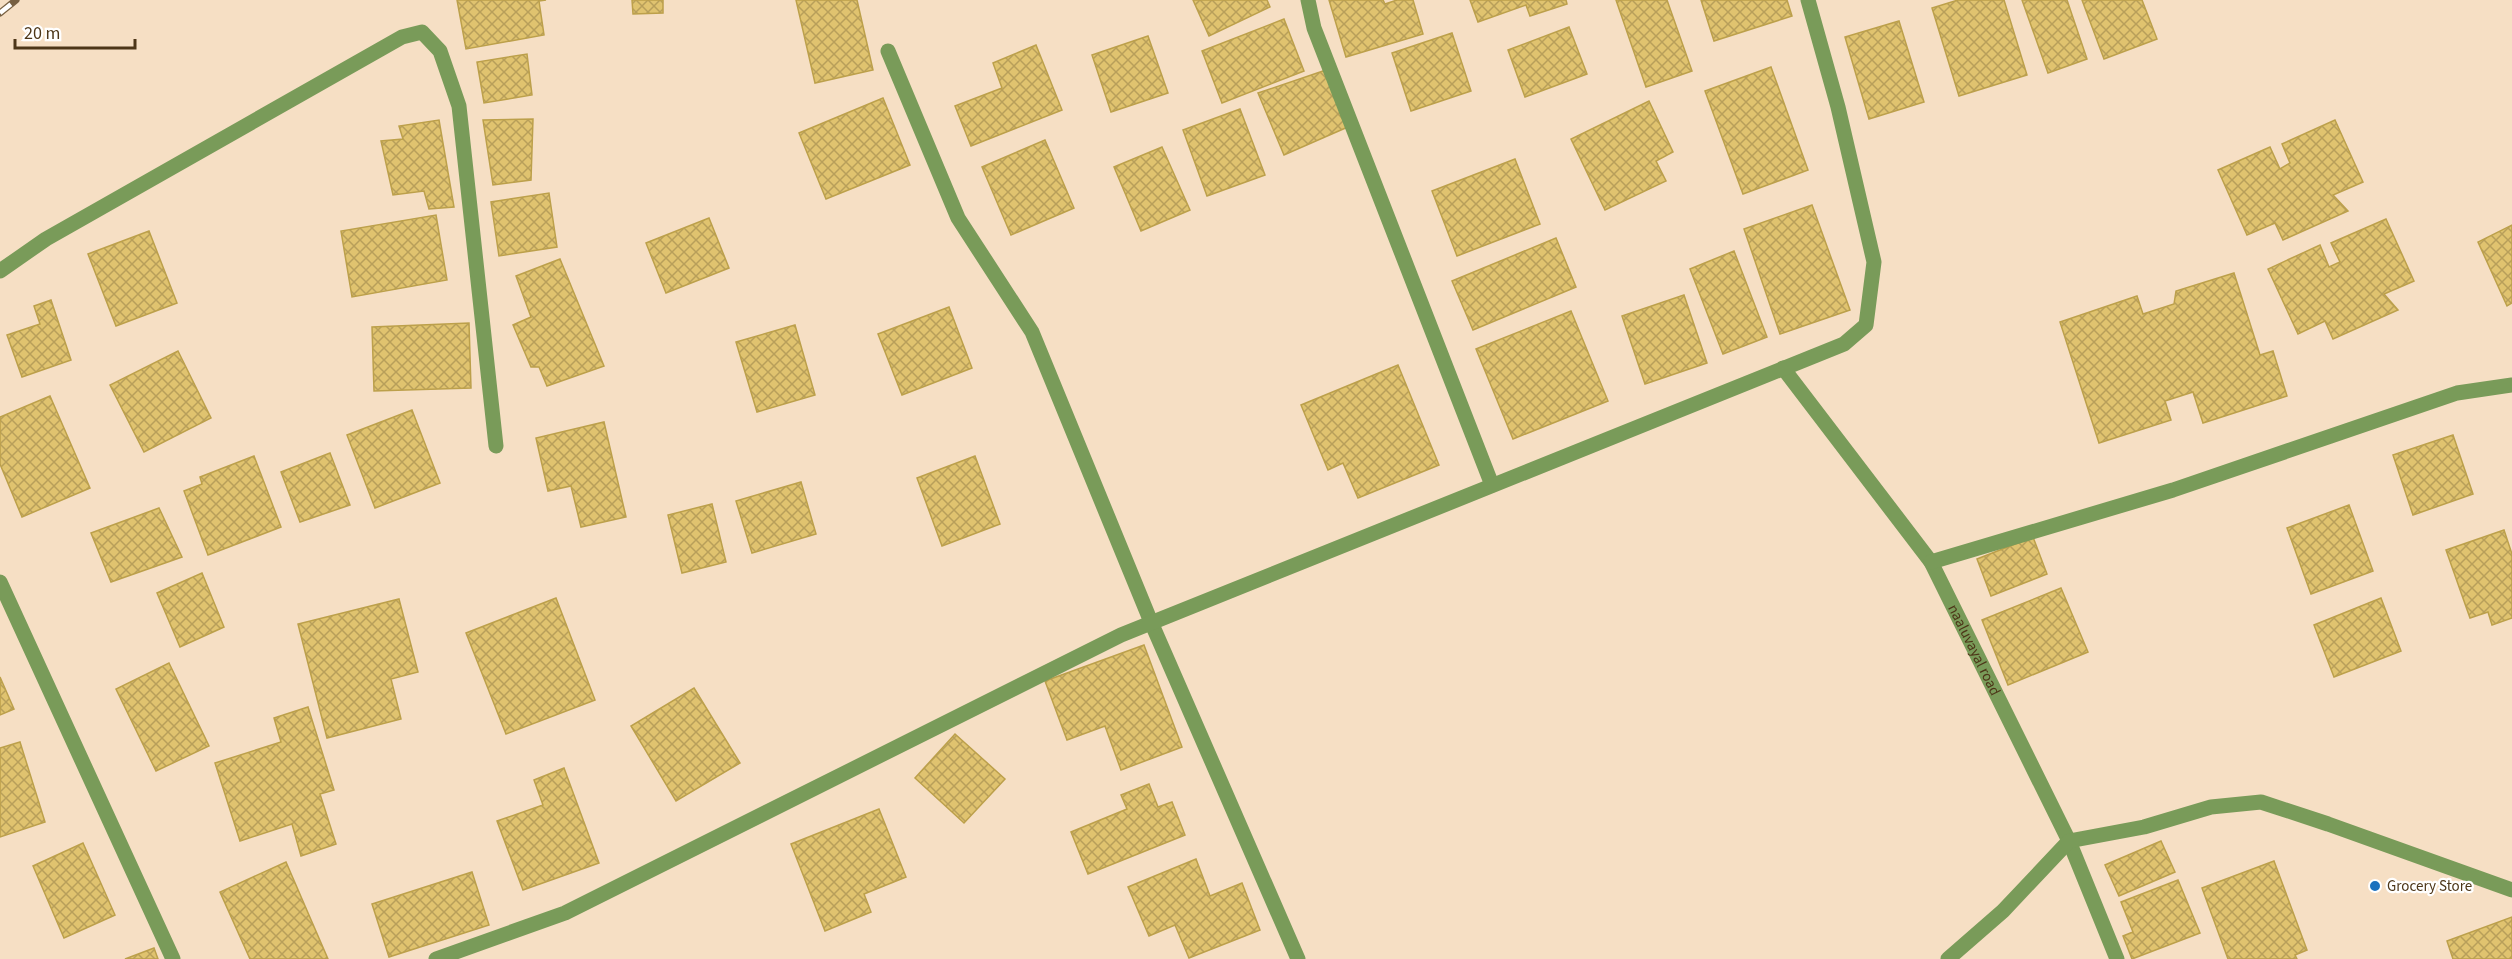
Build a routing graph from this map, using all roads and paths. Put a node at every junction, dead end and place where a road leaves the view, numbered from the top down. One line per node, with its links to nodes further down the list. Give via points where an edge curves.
1 (1308, 0): 8 (street, via 1314,28)
2 (1808, 0): 5 (street, via 1874,262 1866,325 1844,344)
3 (888, 51): 11 (street, via 958,218 1032,332)
4 (0, 271): 7 (street, via 46,239 381,48 422,32 440,51 459,106)
5 (1783, 368): 8 (street); 9 (street, naaluvayal road)
6 (2512, 385): 9 (street, via 2457,393 2173,490)
7 (496, 446)
8 (1492, 485): 11 (street)
9 (1931, 562): 12 (street, naaluvayal road)
10 (0, 582): 14 (street)
11 (1151, 622): 15 (street, via 565,913); 16 (street)
12 (2069, 841): 13 (street, via 2145,827 2211,807 2261,802); 17 (street, via 2003,911); 18 (street, naaluvayal road)
13 (2512, 890)
14 (173, 959)
15 (436, 959)
16 (1298, 959)
17 (1948, 959)
18 (2117, 959)

